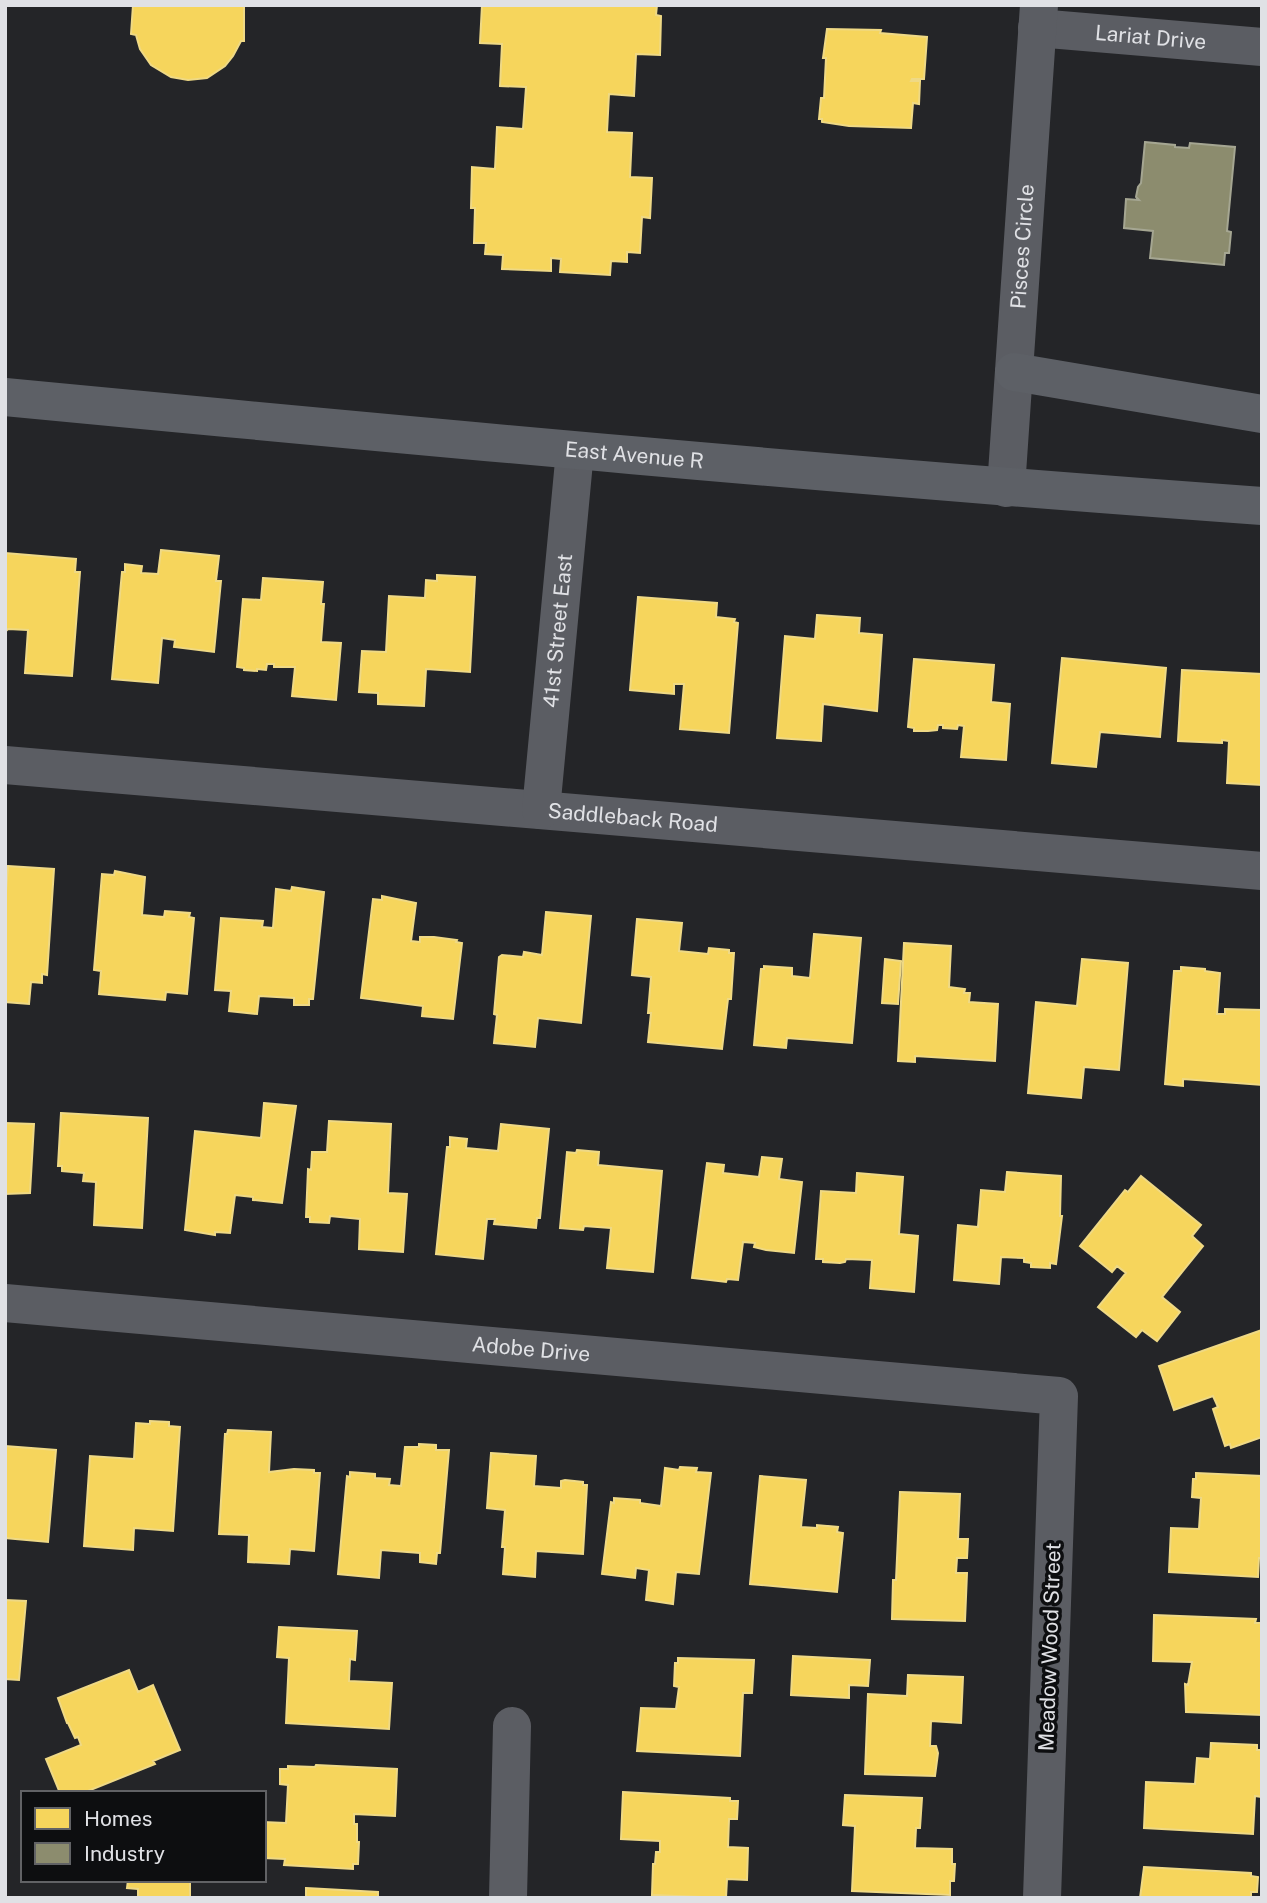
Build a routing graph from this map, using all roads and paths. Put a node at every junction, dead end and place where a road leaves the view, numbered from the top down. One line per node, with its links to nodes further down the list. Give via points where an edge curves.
1 (1038, 17): 2 (street, Lariat Drive); 3 (street, Pisces Circle)
2 (1262, 47)
3 (1013, 372): 5 (main road); 7 (street, Pisces Circle)
4 (5, 397): 6 (main road, East Avenue R)
5 (1262, 414)
6 (575, 452): 7 (main road, East Avenue R); 10 (street, 41st Street East)
7 (1006, 488): 8 (main road, East Avenue R)
8 (1262, 506)
9 (5, 765): 10 (street, Saddleback Road)
10 (541, 810): 11 (street, Saddleback Road)
11 (1262, 871)
12 (5, 1303): 13 (street, Adobe Drive)
13 (1059, 1396): 16 (street, Meadow Wood Street)
14 (512, 1727): 15 (street)
15 (508, 1898)
16 (1041, 1898)

